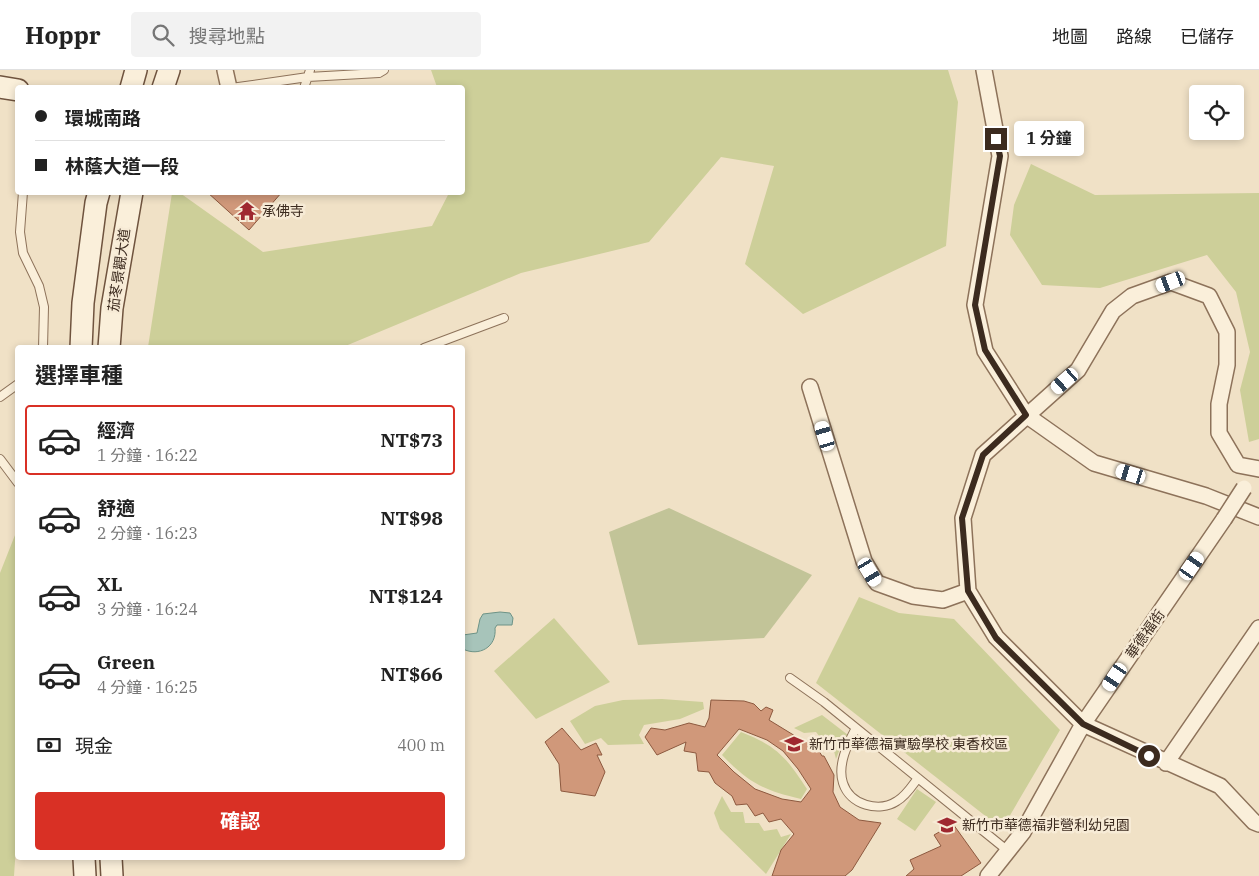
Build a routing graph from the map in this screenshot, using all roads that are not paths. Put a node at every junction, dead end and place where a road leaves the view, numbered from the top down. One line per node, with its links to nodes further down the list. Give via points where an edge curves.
1 (136, 70): 7 (street)
2 (169, 70): 8 (street)
3 (225, 70): 9 (street)
4 (384, 70): 6 (lane)
5 (984, 70): 25 (street, via 1000,156 975,305 985,350)
6 (309, 73): 10 (lane); 11 (lane)
7 (132, 85)
8 (164, 85)
9 (229, 85)
10 (246, 85)
11 (305, 85)
12 (0, 87): 13 (street)
13 (15, 90)
14 (23, 195): 18 (lane, via 20,232 23,253 44,307)
15 (98, 195): 19 (street, via 83,303)
16 (131, 195): 20 (street, 茄苳景觀大道, via 112,308)
17 (504, 318): 21 (lane)
18 (43, 345)
19 (81, 345)
20 (109, 345)
21 (432, 345)
22 (15, 386): 24 (lane)
23 (810, 388): 30 (street, via 864,561 877,583 913,596 943,600)
24 (0, 396)
25 (1026, 415): 27 (street, via 1078,370 1113,311 1132,296 1171,282 1209,296 1227,332 1227,365 1219,404 1219,433 1238,465); 29 (street, via 1094,463 1206,496); 30 (street, via 983,455 962,518)
26 (0, 460): 28 (lane)
27 (1259, 469): 33 (street, 華德福街, bridge)
28 (15, 479)
29 (1259, 517)
30 (968, 591): 33 (street, via 996,638)
31 (1259, 628): 35 (street)
32 (790, 678): 34 (lane)
33 (1083, 724): 35 (street); 38 (street, 華德福街, via 1023,832)
34 (856, 728): 36 (lane); 36 (lane, via 845,749 843,768 842,782 850,795 872,807 883,807 897,801)
35 (1166, 763): 37 (street, via 1220,786)
36 (918, 778): 38 (lane)
37 (1259, 824)
38 (1008, 851): 43 (street, 華德福街)
39 (84, 860): 41 (street)
40 (111, 860): 42 (street)
41 (85, 876)
42 (112, 876)
43 (988, 876)

